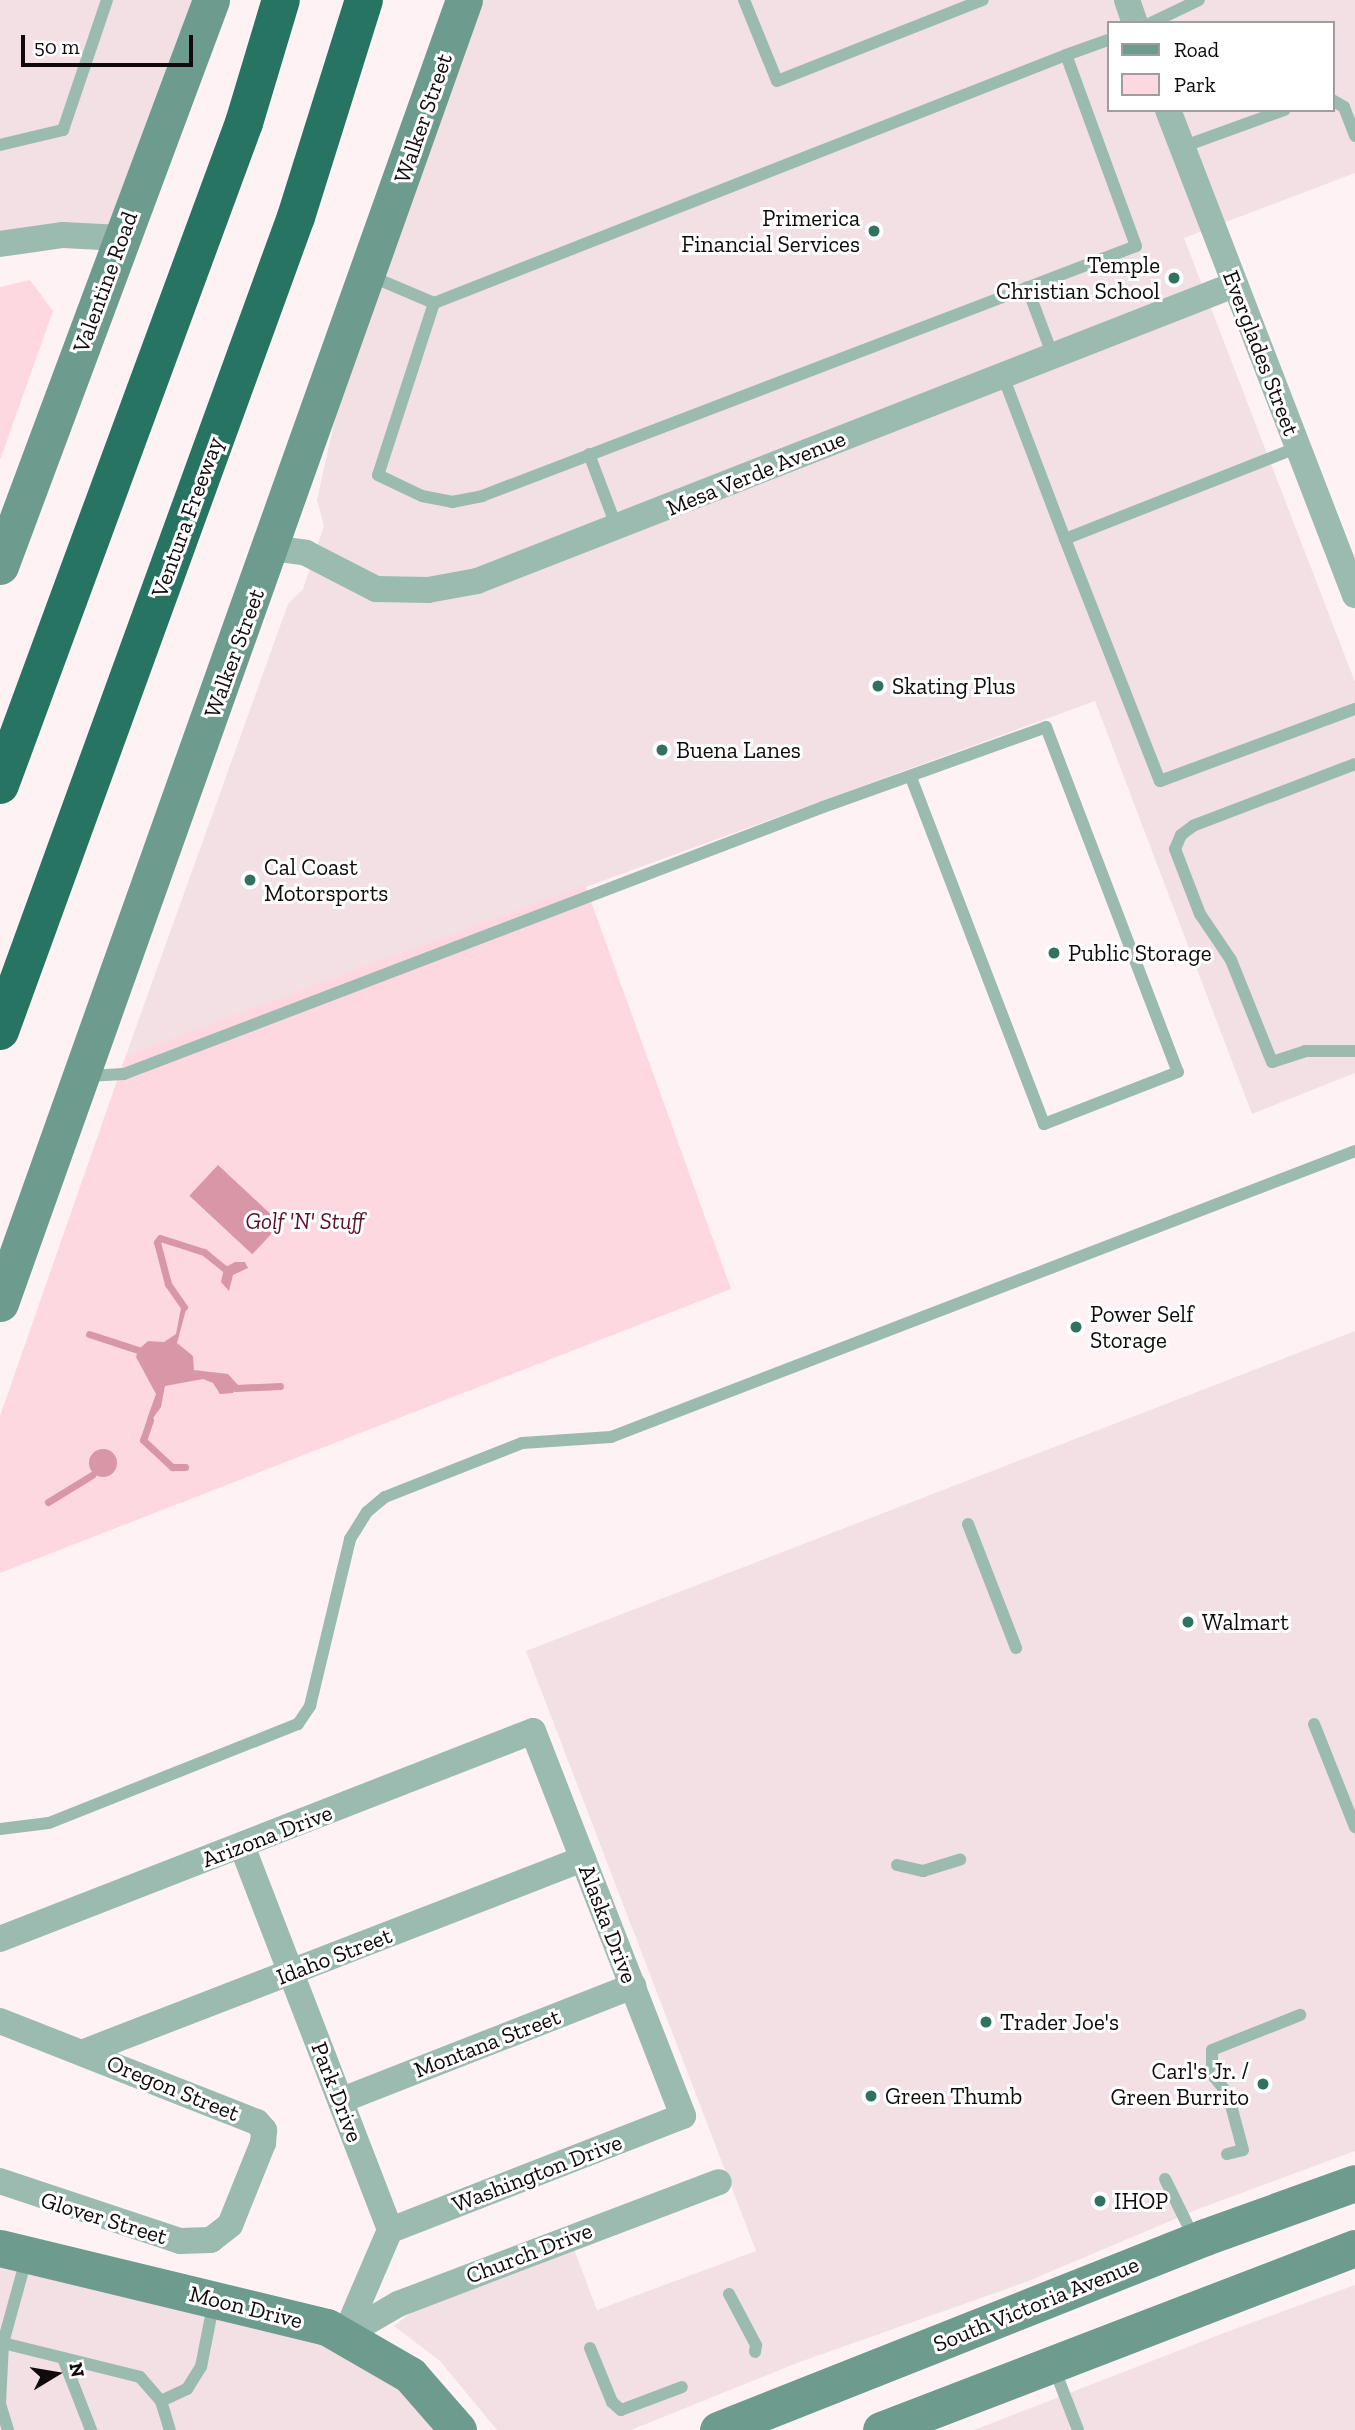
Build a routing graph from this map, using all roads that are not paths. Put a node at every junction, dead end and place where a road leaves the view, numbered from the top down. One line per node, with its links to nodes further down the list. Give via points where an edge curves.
1 (107, 0): 18 (lane, via 62,130)
2 (211, 0): 20 (street, Valentine Road)
3 (281, 0): 38 (highway, via 244,123)
4 (364, 0): 39 (highway, Ventura Freeway, via 296,217)
5 (464, 0): 22 (street, Walker Street)
6 (744, 0): 7 (lane, via 777,81)
7 (983, 0)
8 (1127, 0): 10 (street)
9 (1199, 0): 11 (lane)
10 (1134, 21)
11 (1155, 21)
12 (1106, 41): 13 (lane)
13 (1066, 55): 24 (lane, via 1136,246); 25 (lane)
14 (1334, 101): 17 (lane, via 1344,107)
15 (1169, 112): 19 (street, Everglades Street)
16 (1278, 112): 19 (lane)
17 (1355, 136)
18 (0, 145)
19 (1182, 147): 23 (street, Everglades Street)
20 (121, 238): 21 (street, via 63,235); 33 (street, Valentine Road)
21 (0, 244)
22 (368, 275): 25 (lane); 32 (street, Walker Street)
23 (1234, 285): 26 (street, Mesa Verde Avenue); 28 (street, Everglades Street)
24 (1027, 287): 26 (lane); 29 (lane)
25 (434, 303): 29 (lane, via 378,475 422,496 452,502)
26 (1053, 356): 27 (street, Mesa Verde Avenue)
27 (1003, 376): 30 (street, Mesa Verde Avenue); 31 (lane)
28 (1298, 447): 31 (lane); 34 (street, Everglades Street)
29 (589, 454): 30 (lane)
30 (617, 528): 32 (street, Mesa Verde Avenue, via 502,573 428,590 376,589 306,552)
31 (1065, 539): 35 (lane, via 1160,781)
32 (272, 548): 41 (street, Walker Street)
33 (0, 566)
34 (1355, 595)
35 (1355, 709)
36 (1355, 764): 40 (lane, via 1193,826 1181,835 1175,849 1200,914 1231,960 1272,1062 1305,1051)
37 (911, 777): 37 (lane, via 1046,727 1178,1072 1044,1124); 41 (lane, via 124,1073)
38 (0, 785)
39 (0, 1031)
40 (1355, 1051)
41 (78, 1077): 43 (street, Walker Street)
42 (1355, 1151): 49 (lane, via 611,1437 522,1443 385,1497 367,1513 350,1539 310,1706 298,1724 50,1823)
43 (0, 1303)
44 (968, 1524): 45 (lane)
45 (1016, 1648)
46 (1314, 1724): 48 (lane)
47 (533, 1731): 50 (street, Arizona Drive); 51 (street, Alaska Drive)
48 (1355, 1827)
49 (0, 1829)
50 (242, 1846): 54 (street, Arizona Drive); 55 (street, Park Drive)
51 (583, 1859): 55 (street, Idaho Street); 56 (street, Alaska Drive)
52 (960, 1860): 53 (lane, via 923,1871)
53 (897, 1865)
54 (0, 1939)
55 (290, 1973): 59 (street, Idaho Street); 60 (street, Park Drive)
56 (633, 1986): 60 (street, Montana Street); 61 (street, Alaska Drive)
57 (1300, 2015): 62 (lane, via 1212,2050 1212,2074 1228,2094 1242,2150)
58 (0, 2021): 59 (street, Oregon Street)
59 (84, 2052): 68 (street, Oregon Street, via 257,2122 264,2130 230,2225)
60 (342, 2100): 67 (street, Park Drive)
61 (683, 2116): 67 (street, Washington Drive)
62 (1227, 2154)
63 (1165, 2179): 69 (lane)
64 (0, 2181): 68 (street, Glover Street, via 180,2241)
65 (719, 2182): 74 (street, Church Drive, via 398,2304)
66 (1355, 2183): 69 (street, South Victoria Avenue)
67 (390, 2230): 74 (street)
68 (211, 2240)
69 (1195, 2241): 87 (street, South Victoria Avenue)
70 (1355, 2248): 79 (street)
71 (13, 2252): 73 (street, Moon Drive); 75 (lane)
72 (729, 2294): 77 (lane, via 756,2345)
73 (215, 2299): 74 (street, Moon Drive, via 327,2327); 81 (lane, via 201,2367 187,2389)
74 (345, 2336): 86 (street, Moon Drive, via 410,2375)
75 (3, 2343): 78 (lane); 83 (lane, via 0,2403)
76 (590, 2348): 80 (lane, via 612,2402 621,2410)
77 (755, 2352)
78 (63, 2358): 81 (lane, via 140,2377); 84 (lane)
79 (1052, 2361): 82 (street); 88 (lane)
80 (682, 2387)
81 (161, 2401): 85 (lane)
82 (886, 2429)
83 (8, 2430)
84 (91, 2430)
85 (170, 2430)
86 (458, 2430)
87 (718, 2430)
88 (1078, 2430)

